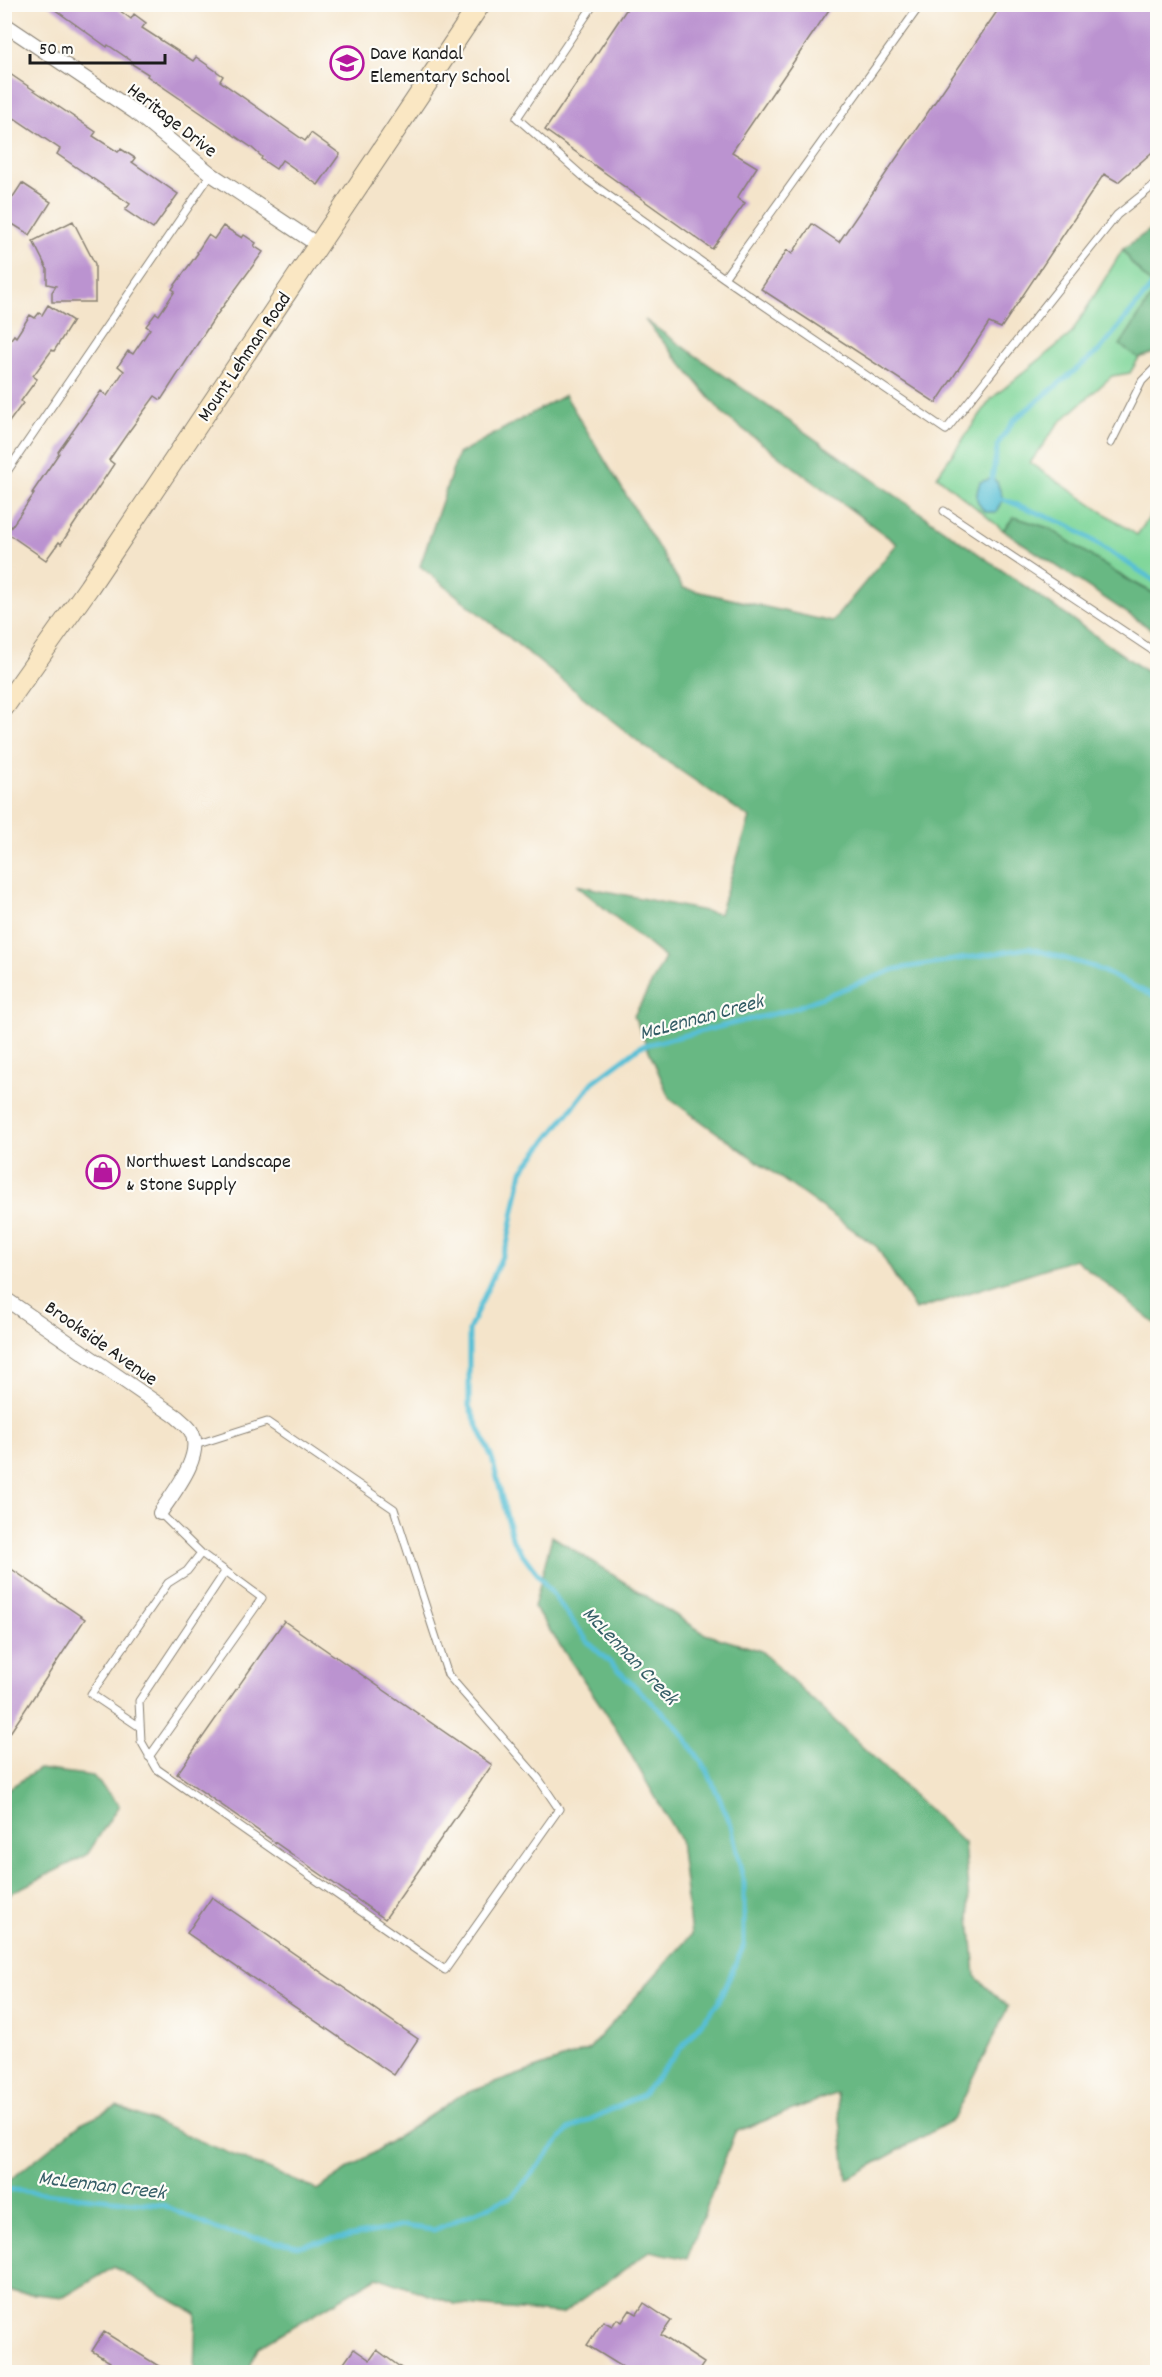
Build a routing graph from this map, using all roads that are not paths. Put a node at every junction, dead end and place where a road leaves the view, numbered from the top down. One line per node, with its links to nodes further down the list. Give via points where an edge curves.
1 (480, 4): 7 (main road, Mount Lehman Road)
2 (594, 4): 8 (lane, via 517,118 588,181)
3 (921, 4): 8 (lane)
4 (4, 24): 5 (street, Heritage Drive, via 135,112)
5 (212, 174): 7 (street, Heritage Drive); 11 (lane)
6 (1158, 182): 8 (lane, via 1117,215 946,430)
7 (318, 245): 14 (main road, Mount Lehman Road)
8 (724, 278)
9 (1158, 365): 10 (lane, via 1142,381)
10 (1111, 443)
11 (4, 476)
12 (944, 511): 13 (lane)
13 (1158, 654)
14 (4, 707)
15 (4, 1298): 16 (street, Brookside Avenue, via 177,1417 190,1430)
16 (195, 1445): 17 (street, via 184,1476); 21 (lane, via 267,1422 394,1509 448,1676 538,1778 559,1809 445,1970 157,1769)
17 (160, 1513): 18 (lane)
18 (201, 1553): 19 (lane); 20 (lane, via 187,1571 168,1582 91,1694)
19 (225, 1572): 20 (lane, via 139,1701); 21 (lane, via 262,1598)
20 (140, 1727): 21 (lane, via 141,1741)
21 (149, 1757)

